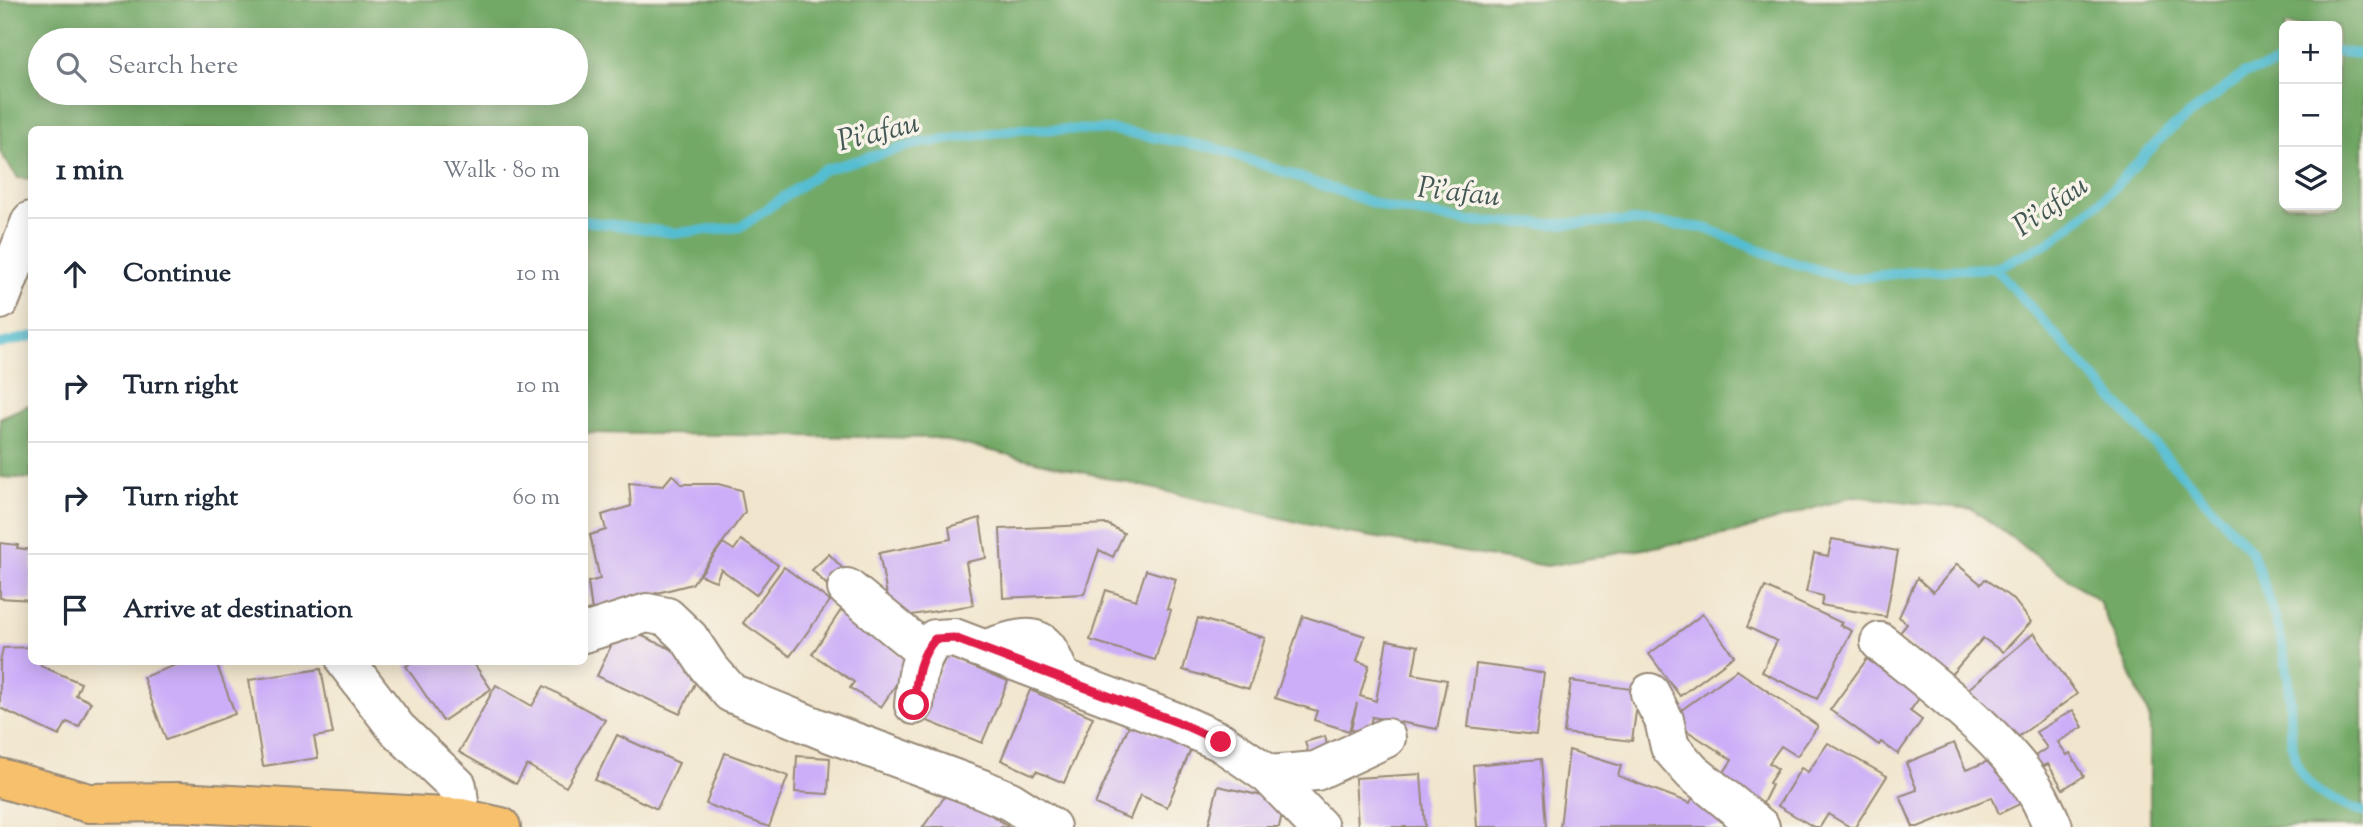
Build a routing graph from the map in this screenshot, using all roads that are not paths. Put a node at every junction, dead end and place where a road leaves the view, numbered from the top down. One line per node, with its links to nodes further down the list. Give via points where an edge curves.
1 (28, 229): 2 (street)
2 (0, 300)
3 (847, 589): 6 (street)
4 (588, 632): 16 (street, via 647,613 667,617 731,693 982,789)
5 (1880, 642): 19 (street, via 1977,724 2010,759 2039,796)
6 (924, 651): 9 (street); 11 (street, via 935,639 954,638 986,649 1177,722 1221,742)
7 (348, 665): 14 (street, via 397,729 457,786)
8 (1650, 693): 18 (street, via 1664,720 1670,747 1692,772)
9 (914, 705)
10 (1386, 738): 11 (street, via 1316,771)
11 (1269, 775): 17 (street)
12 (0, 778): 13 (main road, via 89,803 178,803)
13 (242, 816): 14 (main road)
14 (461, 818): 15 (main road)
15 (501, 827)
16 (1051, 827)
17 (1319, 827)
18 (1760, 827)
19 (2053, 827)

